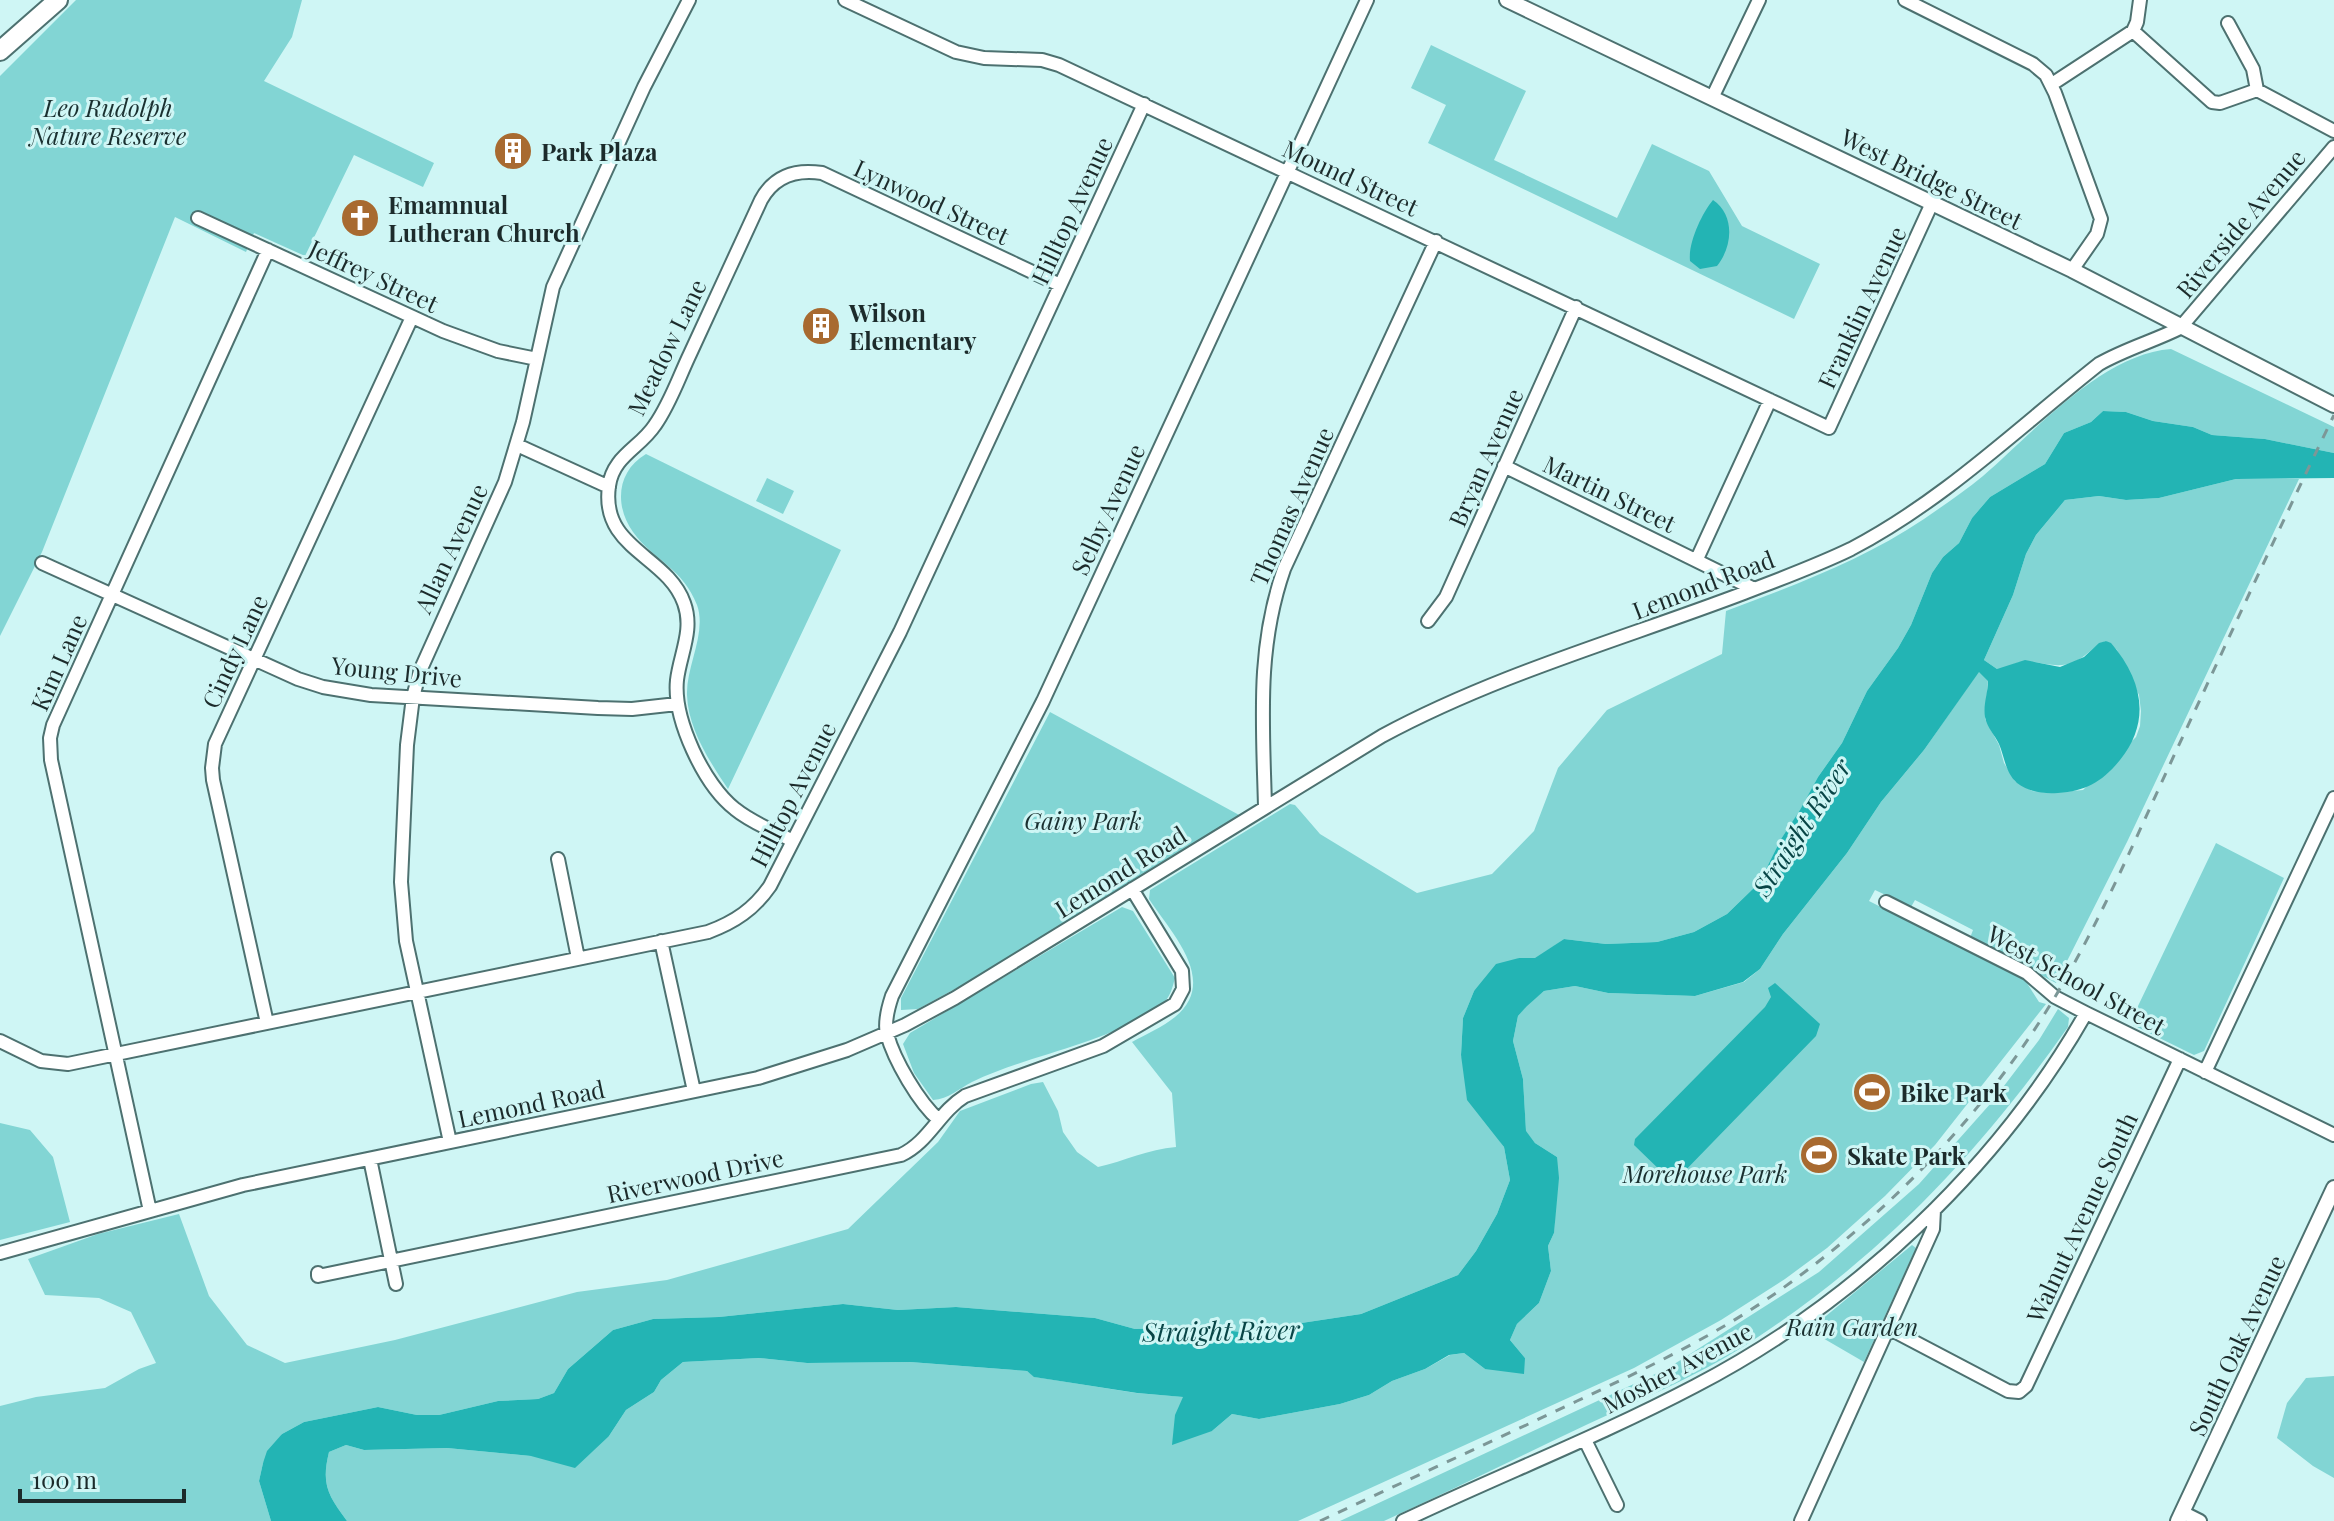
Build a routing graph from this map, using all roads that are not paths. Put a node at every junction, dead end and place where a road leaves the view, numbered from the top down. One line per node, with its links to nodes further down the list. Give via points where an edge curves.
1 (44, 0): 14 (highway)
2 (58, 0): 14 (highway)
3 (689, 0): 32 (street, Allan Avenue, via 553,287)
4 (845, 0): 18 (street, Mound Street, via 956,52 1042,60)
5 (1367, 0): 21 (street, Selby Avenue)
6 (1507, 0): 17 (main road, West Bridge Street)
7 (1759, 0): 17 (street)
8 (1905, 0): 11 (street)
9 (1938, 0): 11 (street)
10 (2140, 0): 13 (street)
11 (1932, 13): 15 (street, via 2033,64)
12 (2228, 23): 16 (street, via 2253,69)
13 (2133, 31): 15 (street); 16 (street, via 2212,102)
14 (0, 48)
15 (2052, 84): 27 (street, via 2101,219)
16 (2257, 90): 19 (street)
17 (1713, 96): 23 (main road, West Bridge Street)
18 (1144, 104): 21 (street, Mound Street); 28 (street, Hilltop Avenue)
19 (2334, 131)
20 (2334, 147): 31 (street, Riverside Avenue)
21 (1288, 172): 25 (street, Mound Street); 58 (street, Selby Avenue, via 1043,701 892,996)
22 (782, 177): 28 (street, Lynwood Street, via 822,173); 38 (street, Meadow Lane, via 761,200 658,421 617,464)
23 (1932, 203): 27 (main road, West Bridge Street); 35 (street, Franklin Avenue)
24 (198, 218): 26 (street, Jeffrey Street)
25 (1436, 241): 29 (street, Mound Street); 48 (street, Thomas Avenue, via 1274,598 1262,681)
26 (268, 250): 30 (street, Jeffrey Street); 42 (street, Kim Lane)
27 (2072, 270): 31 (main road, West Bridge Street)
28 (1060, 285): 49 (street, Hilltop Avenue, via 900,632)
29 (1576, 307): 33 (street, Mound Street); 37 (street, Bryan Avenue)
30 (412, 317): 32 (street, Jeffrey Street, via 470,342); 44 (street, Cindy Lane)
31 (2180, 328): 34 (main road, West Bridge Street); 41 (street, Lemond Road, via 2099,364 1902,520 1816,565)
32 (537, 359): 36 (street, Allan Avenue)
33 (1770, 400): 35 (street, Mound Street); 39 (street)
34 (2334, 405)
35 (1829, 428)
36 (517, 445): 38 (street); 45 (street, Allan Avenue, via 429,646)
37 (1504, 466): 39 (street, Martin Street); 43 (street, Bryan Avenue, via 1446,597)
38 (609, 487): 46 (street, via 610,512 622,537 665,573 683,601 688,628)
39 (1697, 559): 41 (street, Martin Street)
40 (42, 563): 42 (street, Young Drive)
41 (1754, 589): 48 (street, Lemond Road, via 1479,688 1382,736)
42 (112, 595): 44 (street, Young Drive); 60 (street, Kim Lane, via 53,725 50,751)
43 (1428, 621)
44 (254, 659): 45 (street, Young Drive, via 323,687); 57 (street, Cindy Lane, via 215,744 212,768)
45 (413, 697): 46 (street, Young Drive, via 632,709); 55 (street, Allan Avenue, via 401,882)
46 (677, 704): 49 (street, via 687,737 721,795 746,817)
47 (2334, 798): 62 (street)
48 (1265, 807): 51 (street, Lemond Road)
49 (793, 841): 53 (street, Hilltop Avenue, via 762,897 739,918 708,932)
50 (558, 859): 54 (street)
51 (1132, 889): 58 (street, Lemond Road, via 955,998); 64 (street, Riverwood Drive, via 1182,971 1183,989 1175,1004 1103,1046 965,1096)
52 (1886, 902): 56 (street, West School Street, via 2027,973 2055,997)
53 (661, 941): 54 (street, Hilltop Avenue); 63 (street)
54 (578, 958): 55 (street, Hilltop Avenue)
55 (417, 992): 57 (street, Hilltop Avenue); 66 (street, Allan Avenue)
56 (2086, 1013): 61 (street, West School Street); 69 (street, Mosher Avenue, via 2028,1101)
57 (267, 1023): 60 (street, Hilltop Avenue)
58 (887, 1033): 63 (street, Lemond Road, via 803,1065); 64 (street, via 912,1088)
59 (0, 1041): 60 (street, Hilltop Avenue, via 57,1064)
60 (116, 1054): 70 (street, Kim Lane)
61 (2180, 1059): 62 (street, West School Street); 75 (street, Walnut Avenue South, via 2026,1386 2008,1391)
62 (2205, 1072): 65 (street, West School Street)
63 (694, 1091): 66 (street, Lemond Road)
64 (939, 1120): 72 (street, Riverwood Drive, via 921,1143 901,1155)
65 (2334, 1135)
66 (450, 1142): 67 (street, Lemond Road)
67 (370, 1159): 70 (street, Lemond Road); 72 (street)
68 (2334, 1188): 78 (main road, South Oak Avenue)
69 (1934, 1210): 75 (street, via 1933,1229); 76 (street, Mosher Avenue, via 1833,1298 1775,1339)
70 (150, 1211): 71 (street, Lemond Road)
71 (0, 1253)
72 (391, 1261): 73 (street, Riverwood Drive); 74 (street)
73 (318, 1273)
74 (396, 1284)
75 (1890, 1329): 80 (street)
76 (1585, 1440): 77 (street); 79 (street, Mosher Avenue)
77 (1617, 1505)
78 (2180, 1517): 81 (street)
79 (1403, 1521)
80 (1801, 1521)
81 (2200, 1521)

